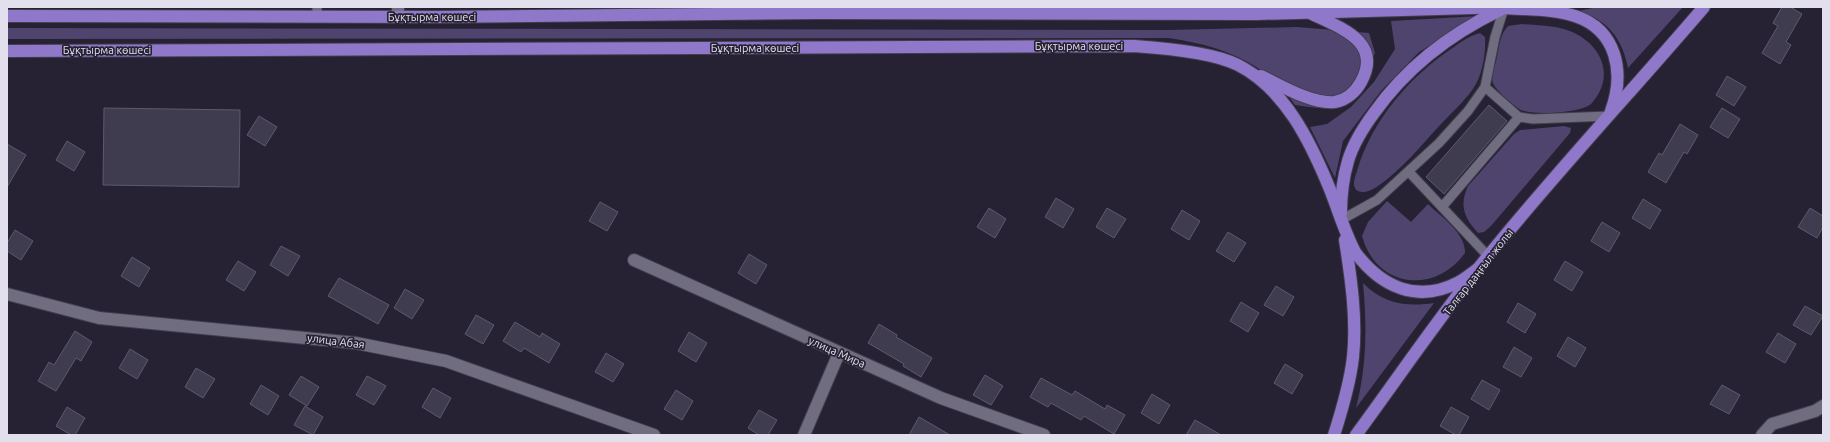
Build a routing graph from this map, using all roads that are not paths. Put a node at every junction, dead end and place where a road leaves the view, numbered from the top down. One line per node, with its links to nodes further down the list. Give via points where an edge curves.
1 (1506, 7): 6 (main road, Бұқтырма көшесі); 15 (lane, via 1495,37); 16 (main road, Талғар даңғыл жолы, via 1560,12 1576,16 1599,28 1606,36 1617,64 1617,89); 20 (main road, via 1466,28 1427,56 1401,79 1381,102 1366,124 1348,160)
2 (1704, 7): 16 (main road, Талғар даңғыл жолы)
3 (818, 10): 4 (main road, Бұқтырма көшесі); 8 (main road, Бұқтырма көшесі)
4 (915, 10): 5 (main road, Бұқтырма көшесі)
5 (1138, 10): 6 (main road, Бұқтырма көшесі)
6 (1311, 10): 14 (main road, via 1354,36 1363,45 1367,54 1366,65 1363,78 1356,90 1336,102 1305,96)
7 (317, 11): 10 (main road, Бұқтырма көшесі); 11 (main road, Бұқтырма көшесі)
8 (698, 11): 11 (main road, Бұқтырма көшесі)
9 (101, 12): 10 (main road, Бұқтырма көшесі); 12 (main road, Бұқтырма көшесі)
10 (192, 12)
11 (398, 12)
12 (7, 16)
13 (7, 51): 14 (main road, Бұқтырма көшесі, via 1134,46 1189,52)
14 (1238, 65): 20 (main road, Бұқтырма көшесі, via 1275,93 1308,139 1330,189)
15 (1485, 87): 17 (lane); 18 (lane, via 1443,139)
16 (1609, 116): 17 (lane, via 1533,119); 21 (main road, Талғар даңғыл жолы)
17 (1519, 117): 19 (lane)
18 (1409, 172): 19 (lane); 20 (lane, via 1377,200)
19 (1442, 208): 21 (lane)
20 (1340, 220): 23 (main road, via 1352,247 1364,263 1386,282 1403,290 1430,292 1459,282); 30 (main road, via 1349,269 1354,329 1353,357 1348,384)
21 (1488, 256): 23 (main road, Талғар даңғыл жолы)
22 (634, 260): 25 (street, улица Мира)
23 (1479, 268): 31 (main road, Талғар даңғыл жолы)
24 (7, 294): 27 (street, улица Абая, via 99,318 356,342 446,361)
25 (839, 353): 28 (street); 29 (street, улица Мира, via 941,398)
26 (1823, 406): 32 (street, via 1815,412 1772,424)
27 (654, 435)
28 (804, 435)
29 (1044, 435)
30 (1334, 435)
31 (1356, 435)
32 (1762, 435)

